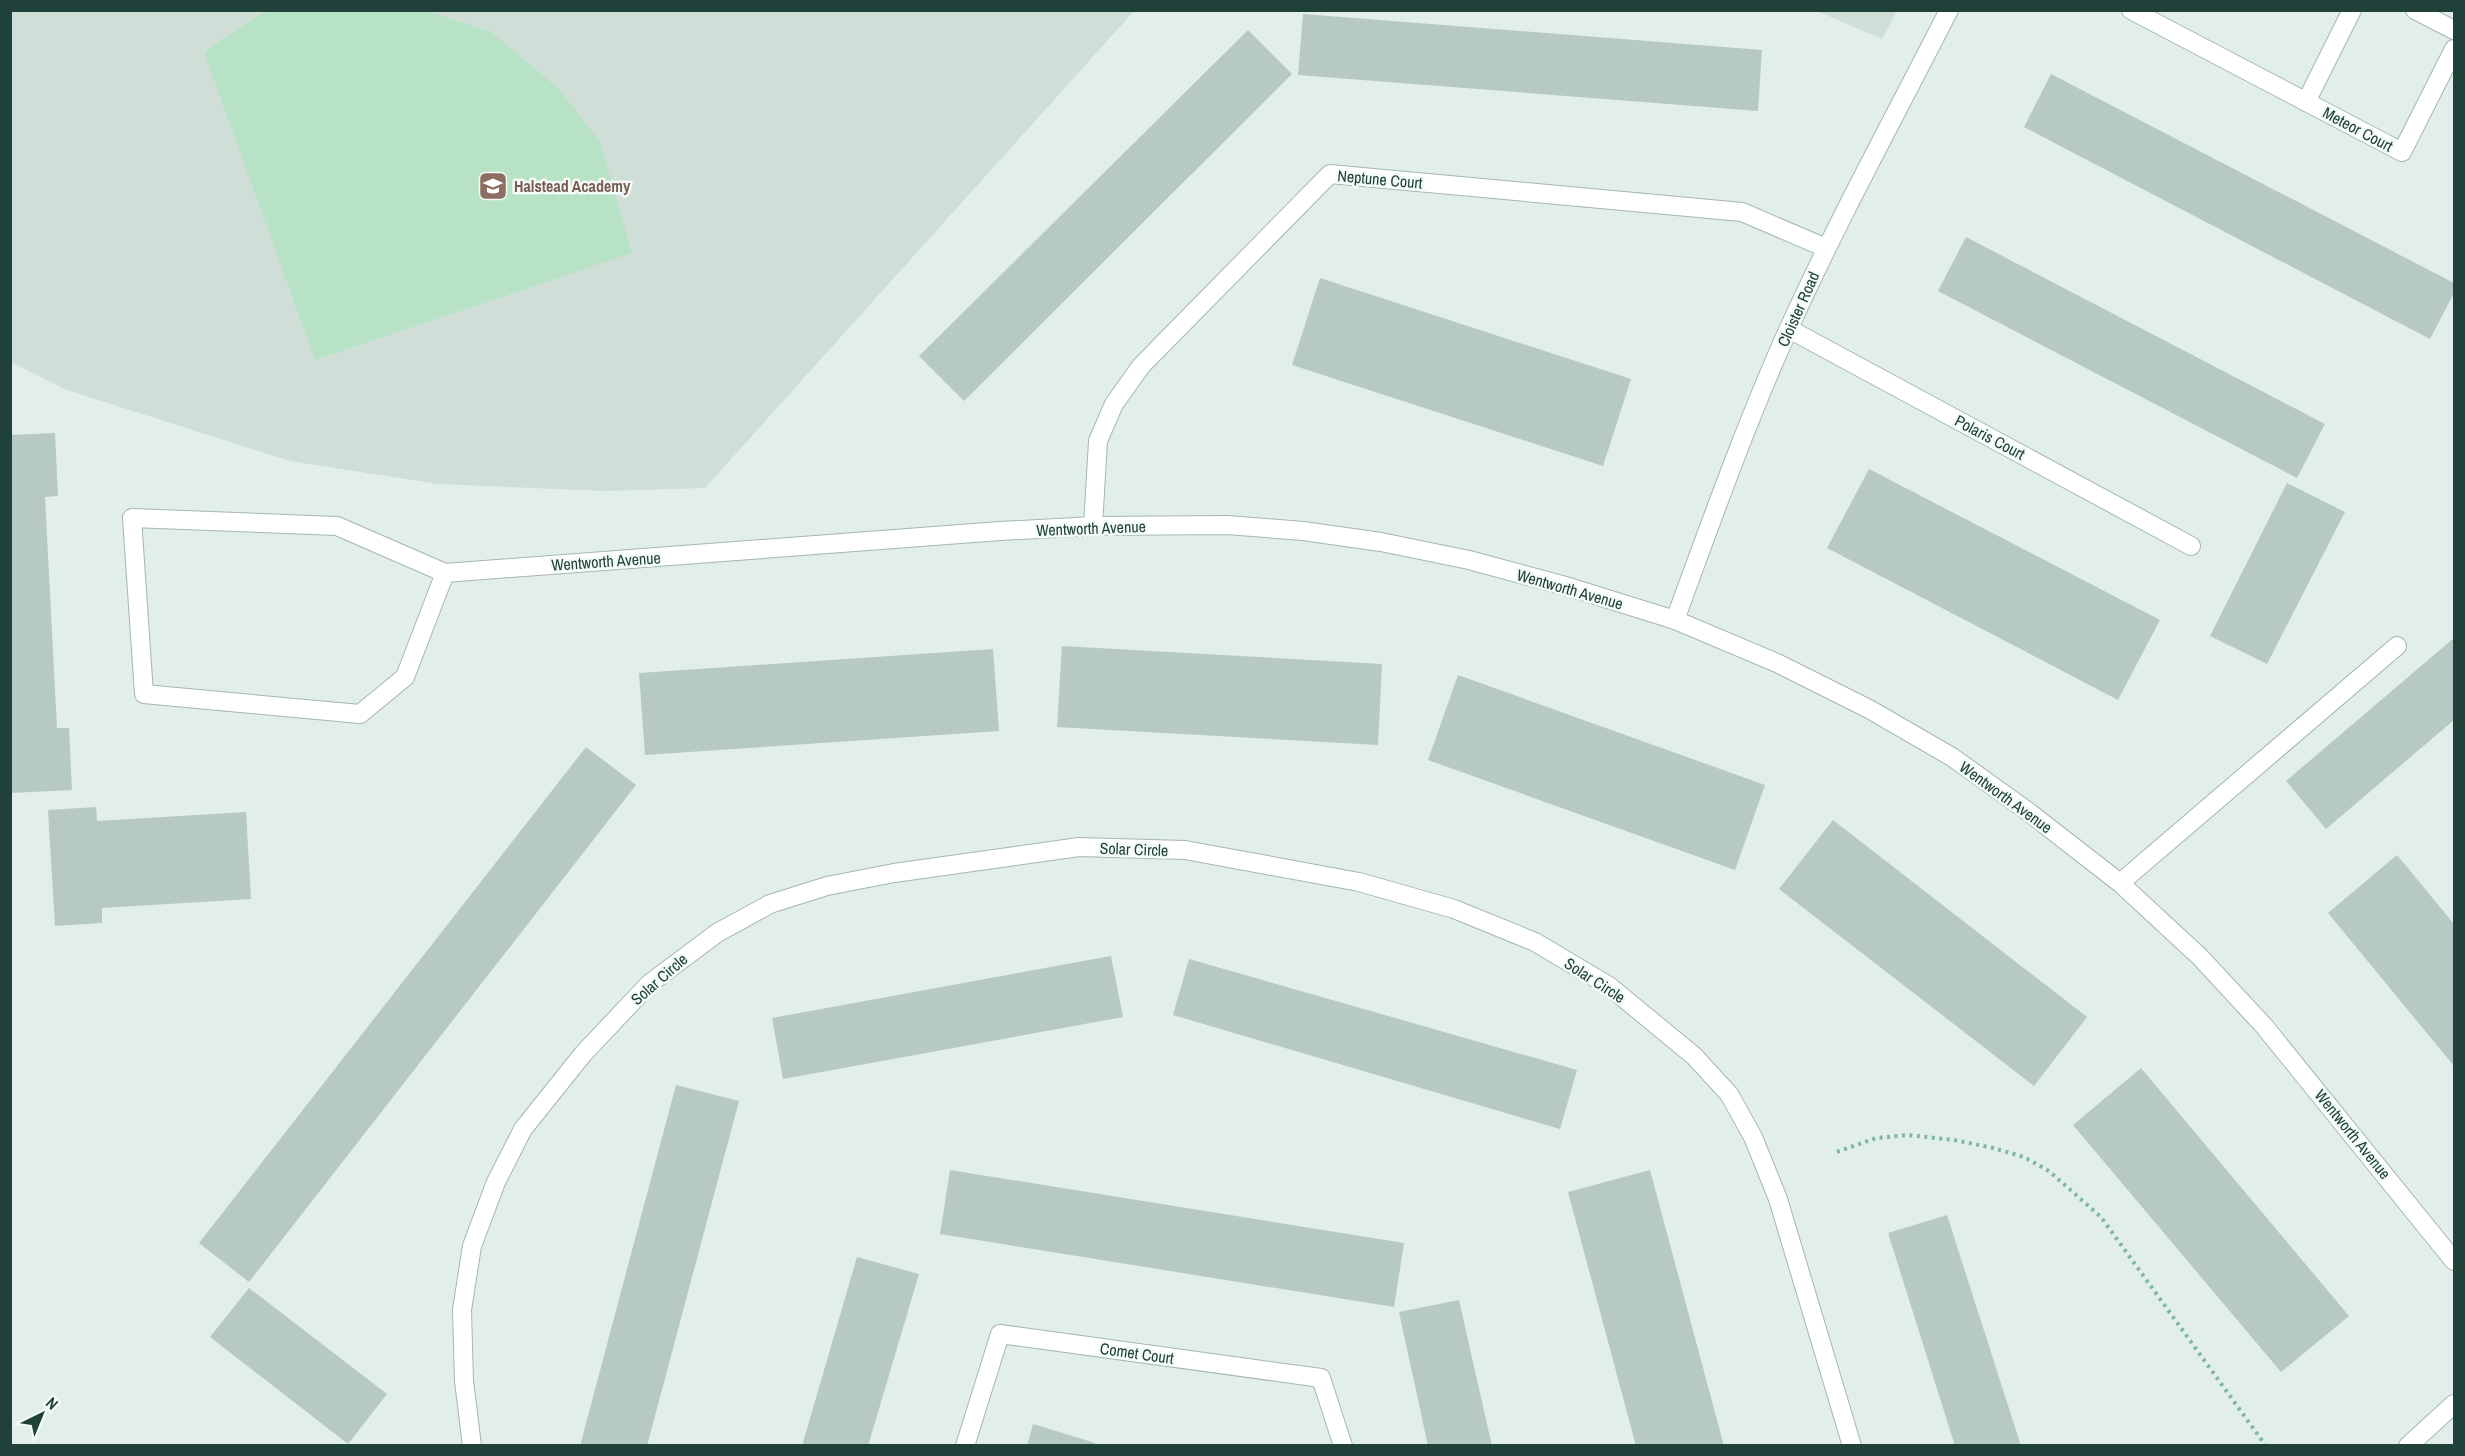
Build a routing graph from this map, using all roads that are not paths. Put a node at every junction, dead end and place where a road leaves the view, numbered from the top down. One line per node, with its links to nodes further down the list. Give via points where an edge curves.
1 (1950, 10): 8 (street, Cloister Road)
2 (2131, 10): 7 (street, Meteor Court)
3 (2352, 10): 7 (street, Meteor Court)
4 (2415, 10): 5 (street)
5 (2454, 30)
6 (2454, 49): 7 (street, Meteor Court, via 2402,152)
7 (2306, 102)
8 (1826, 248): 9 (street, Cloister Road); 10 (street, Neptune Court, via 1742,212 1330,174 1141,366 1114,404 1098,441)
9 (1789, 329): 11 (street, Polaris Court); 13 (street, Cloister Road)
10 (1093, 526): 12 (street, Wentworth Avenue); 13 (street, Wentworth Avenue, via 1227,525 1381,542 1469,560)
11 (2191, 546)
12 (445, 573): 12 (street, Wentworth Avenue, via 405,677 360,714 144,694 132,518 337,526)
13 (1675, 620): 15 (street, Wentworth Avenue, via 1777,663 1869,709 1952,757)
14 (2397, 646): 15 (street)
15 (2120, 883): 16 (street, Wentworth Avenue, via 2200,957 2264,1026)
16 (2454, 1261)
17 (2454, 1404): 22 (street)
18 (472, 1446): 21 (street, Solar Circle, via 464,1381 462,1310 472,1246 496,1182 524,1129 583,1054 649,984 717,933 770,904 827,886 1079,847 1185,850 1359,882 1485,921 1535,942 1609,986 1694,1056 1729,1094 1753,1137 1778,1199)
19 (965, 1446): 20 (street, Comet Court, via 1000,1334 1321,1378)
20 (1343, 1446)
21 (1852, 1446)
22 (2408, 1446)

